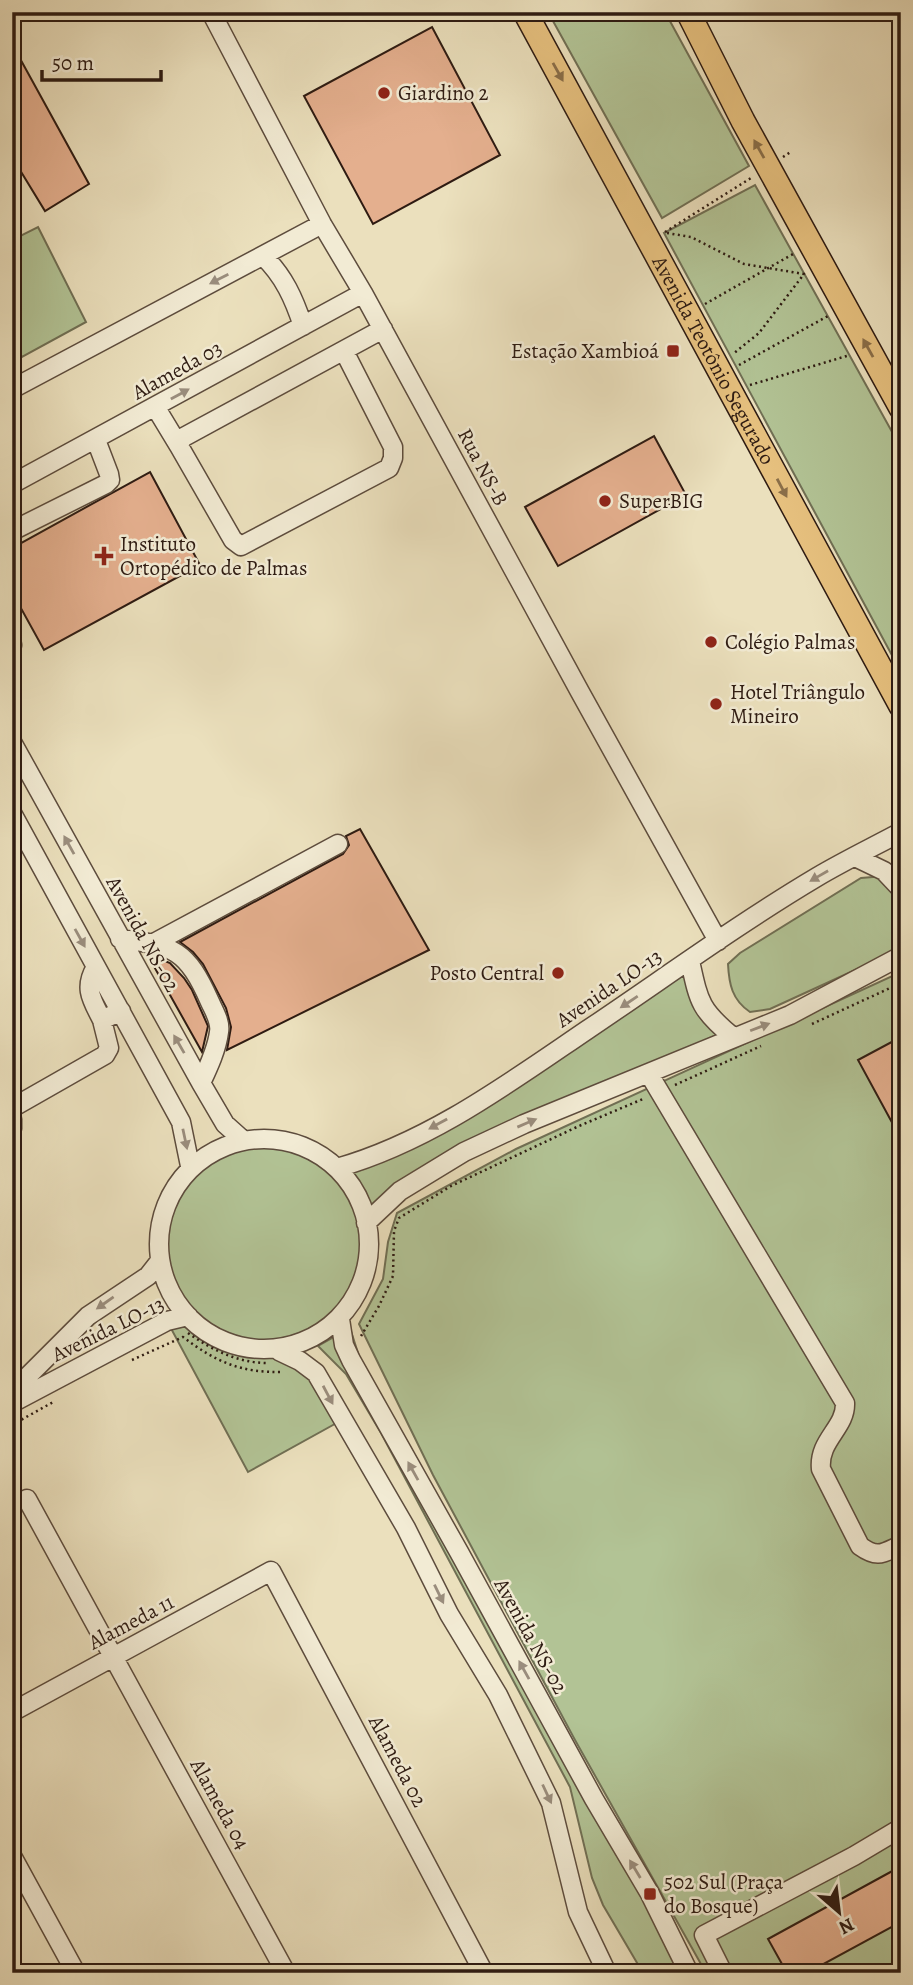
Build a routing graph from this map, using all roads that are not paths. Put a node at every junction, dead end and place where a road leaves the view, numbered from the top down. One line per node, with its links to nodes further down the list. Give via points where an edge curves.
1 (211, 12): 4 (street, Rua NS-B)
2 (525, 12): 17 (main road, Avenida Teotônio Segurado, one-way to 17, via 657,237)
3 (688, 12): 12 (main road, one-way to 3)
4 (323, 224): 5 (street); 6 (street, Rua NS-B)
5 (263, 256): 7 (street, via 285,282); 10 (street, one-way to 10)
6 (363, 293): 7 (street, Alameda 03); 8 (street, Rua NS-B)
7 (303, 326): 11 (street, Alameda 03, one-way to 7)
8 (383, 329): 9 (street); 25 (street, Rua NS-B)
9 (344, 351): 14 (street, via 182,438); 14 (street, via 393,447 389,468 242,546 233,540)
10 (12, 389)
11 (156, 408): 13 (street, Alameda 03); 14 (street)
12 (901, 408)
13 (96, 440): 15 (street, Alameda 03); 16 (street, via 110,480)
14 (179, 446)
15 (12, 484)
16 (12, 531)
17 (901, 706)
18 (12, 742): 24 (street, Avenida NS-02, one-way to 18)
19 (12, 813): 29 (street, one-way to 29)
20 (901, 832): 22 (street, Avenida LO-13)
21 (338, 844): 26 (street)
22 (855, 857): 23 (street, via 884,871); 25 (street, Avenida LO-13, one-way to 25)
23 (901, 889)
24 (120, 939): 26 (street); 34 (street, Avenida NS-02, one-way to 24)
25 (718, 941): 28 (street, Avenida LO-13)
26 (154, 943): 34 (street, via 188,963 219,1023)
27 (899, 953): 32 (street, one-way to 27, via 790,1015)
28 (691, 961): 32 (street, via 709,1017); 40 (street, Avenida LO-13, one-way to 40, via 502,1087 395,1147)
29 (96, 967): 30 (street); 31 (street, via 88,988)
30 (121, 1011): 31 (street); 39 (street, one-way to 39, via 181,1122)
31 (102, 1020): 35 (street, via 109,1048 105,1055)
32 (733, 1037): 33 (street)
33 (649, 1074): 41 (street, one-way to 33, via 400,1191 464,1152); 49 (street, via 845,1403 845,1413 820,1458 821,1469 860,1546 877,1555)
34 (201, 1083): 38 (street, Avenida NS-02, via 225,1124)
35 (12, 1108)
36 (12, 1119): 37 (street)
37 (12, 1129)
38 (244, 1141): 39 (street); 40 (street, via 276,1138 295,1142)
39 (190, 1166): 42 (street, via 162,1214)
40 (337, 1168): 41 (street)
41 (366, 1223): 43 (street, via 369,1244 363,1276)
42 (159, 1262): 44 (street); 46 (street, Avenida LO-13, one-way to 46, via 148,1276 88,1316)
43 (340, 1319): 45 (street); 59 (street, Avenida NS-02, one-way to 43, via 650,1894 351,1360)
44 (183, 1324): 45 (street); 47 (street, Avenida LO-13, via 167,1321)
45 (275, 1357): 58 (street, one-way to 58, via 300,1361 316,1373 498,1695 551,1803 578,1912)
46 (12, 1392)
47 (12, 1403)
48 (27, 1499): 51 (street, Alameda 04)
49 (901, 1545)
50 (271, 1571): 51 (street, Alameda 11); 57 (street, Alameda 02)
51 (114, 1657): 52 (street, Alameda 11); 56 (street, Alameda 04)
52 (12, 1712)
53 (901, 1828): 60 (street, via 704,1935)
54 (12, 1856): 55 (street)
55 (76, 1973)
56 (286, 1973)
57 (484, 1973)
58 (607, 1973)
59 (689, 1973)
60 (723, 1973)

